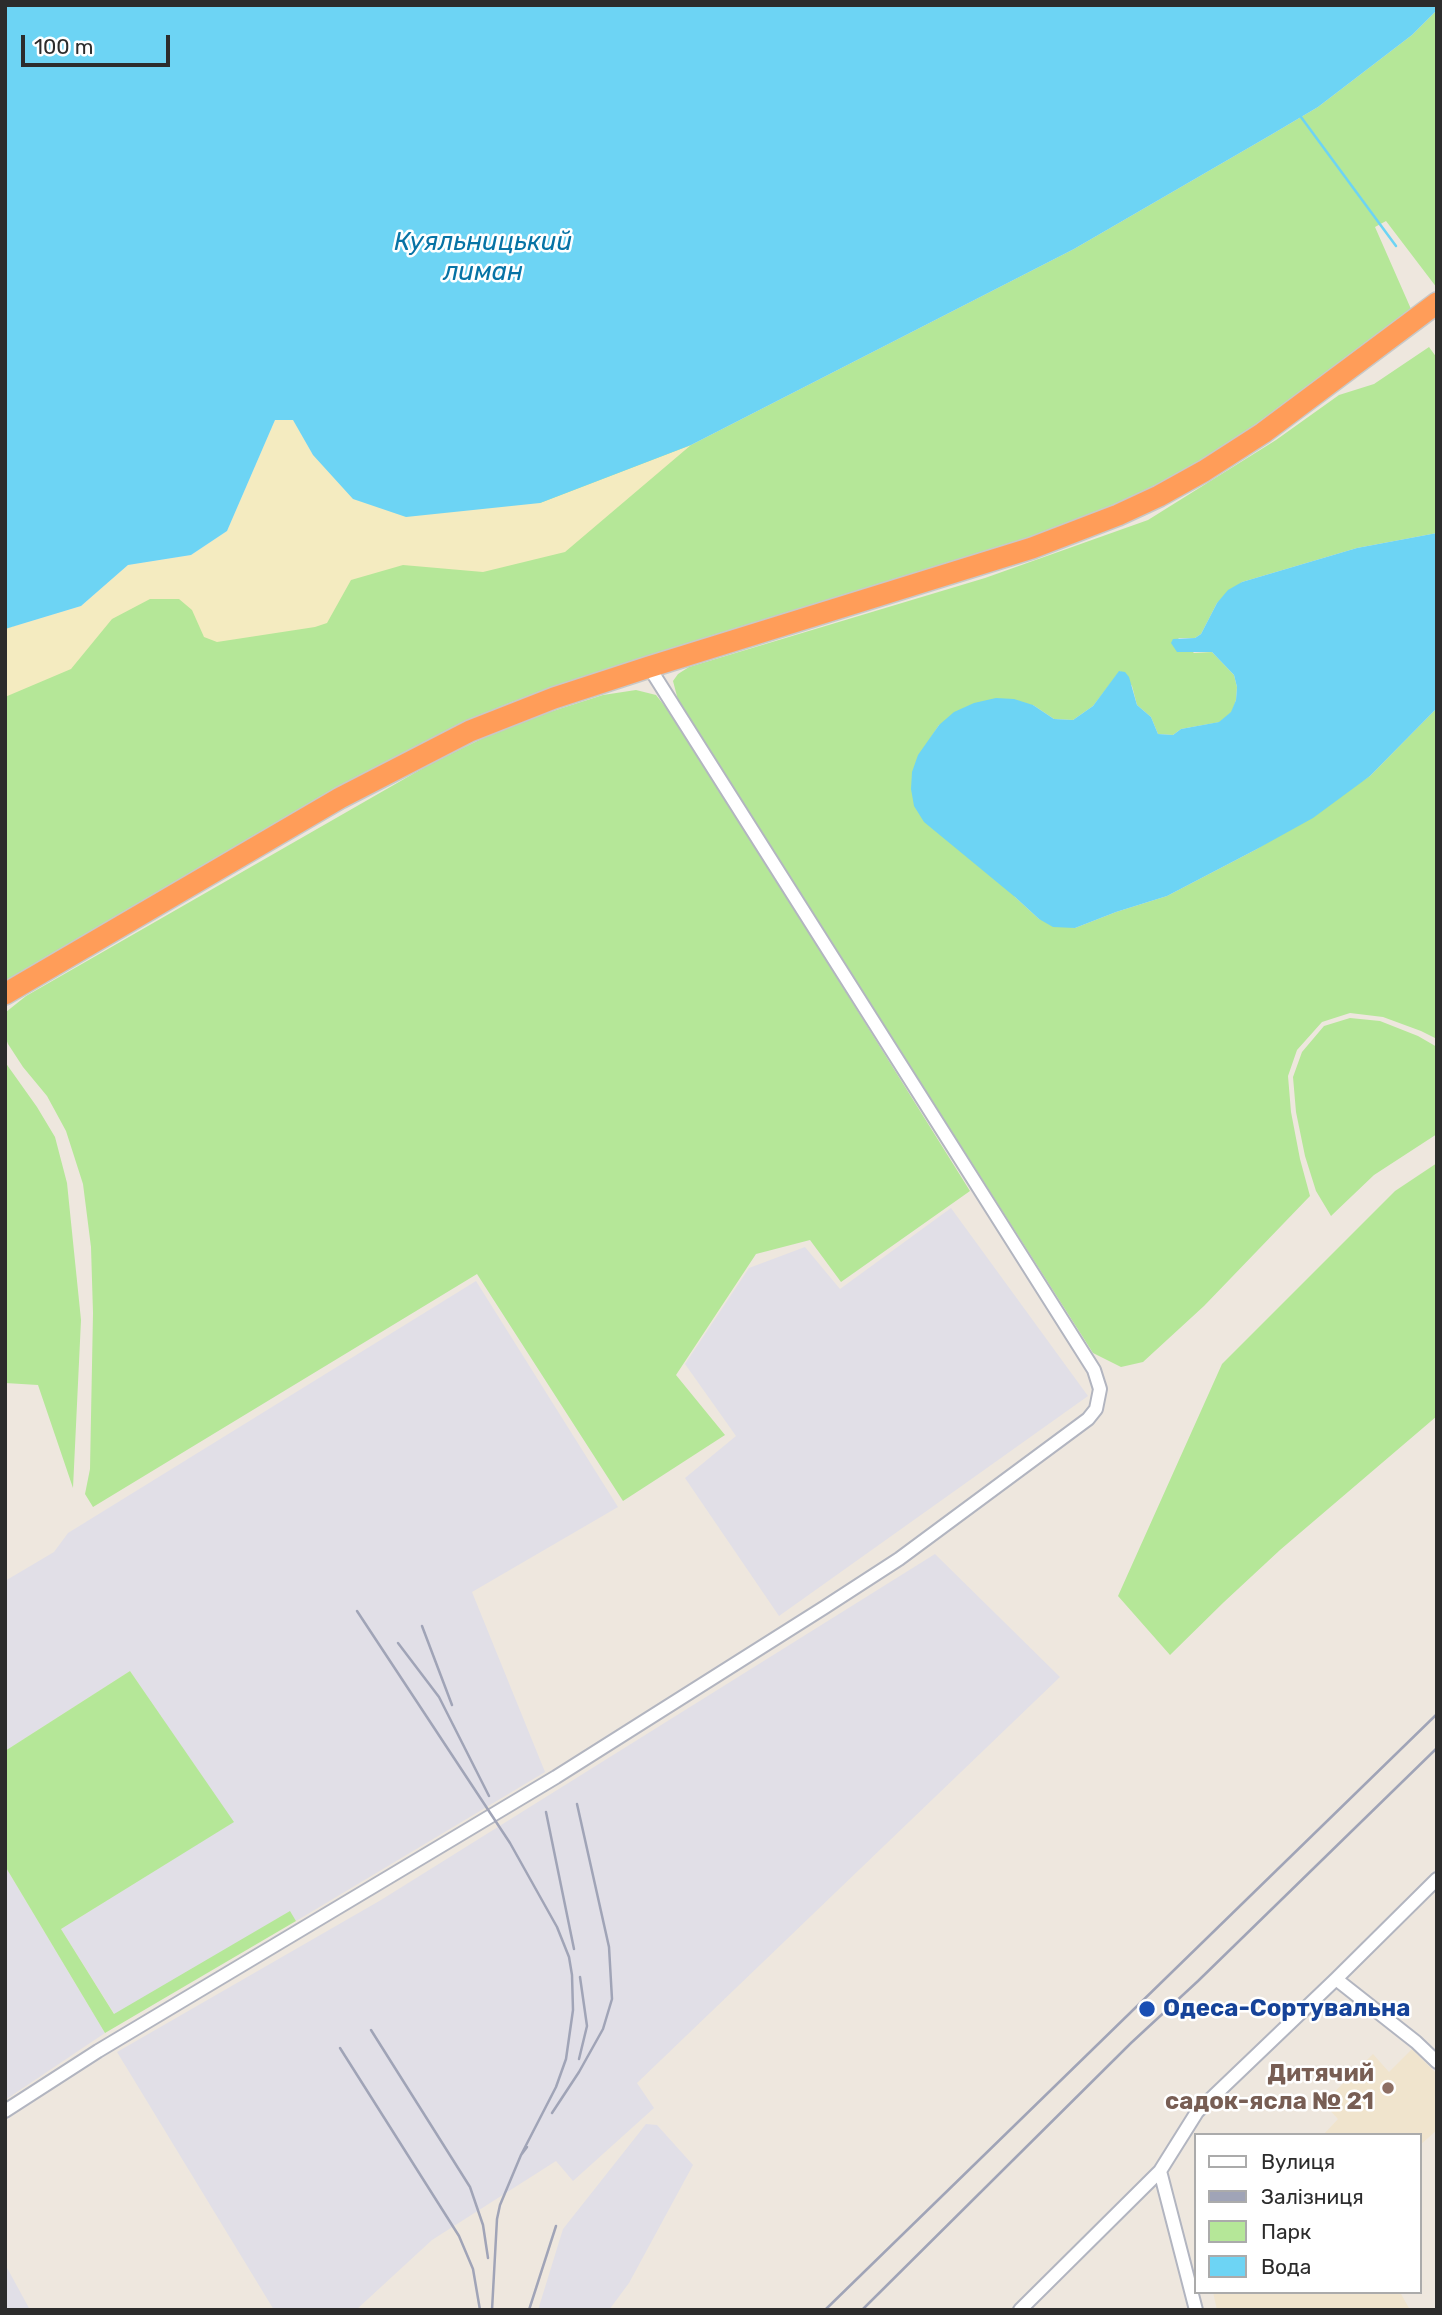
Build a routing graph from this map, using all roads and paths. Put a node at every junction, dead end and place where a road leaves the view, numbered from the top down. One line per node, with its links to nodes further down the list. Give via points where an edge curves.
1 (1437, 303): 2 (highway, via 1264,433 1204,471 1118,514 1032,548)
2 (649, 667): 3 (highway, via 518,712 401,765); 7 (street, via 1094,1370 1100,1389 1096,1409 857,1587 556,1777 97,2051)
3 (5, 994)
4 (1437, 1879): 5 (street)
5 (1336, 1979): 6 (street); 8 (street, via 1197,2112)
6 (1437, 2062)
7 (5, 2111)
8 (1160, 2171): 9 (street); 10 (street)
9 (1020, 2310)
10 (1196, 2310)

